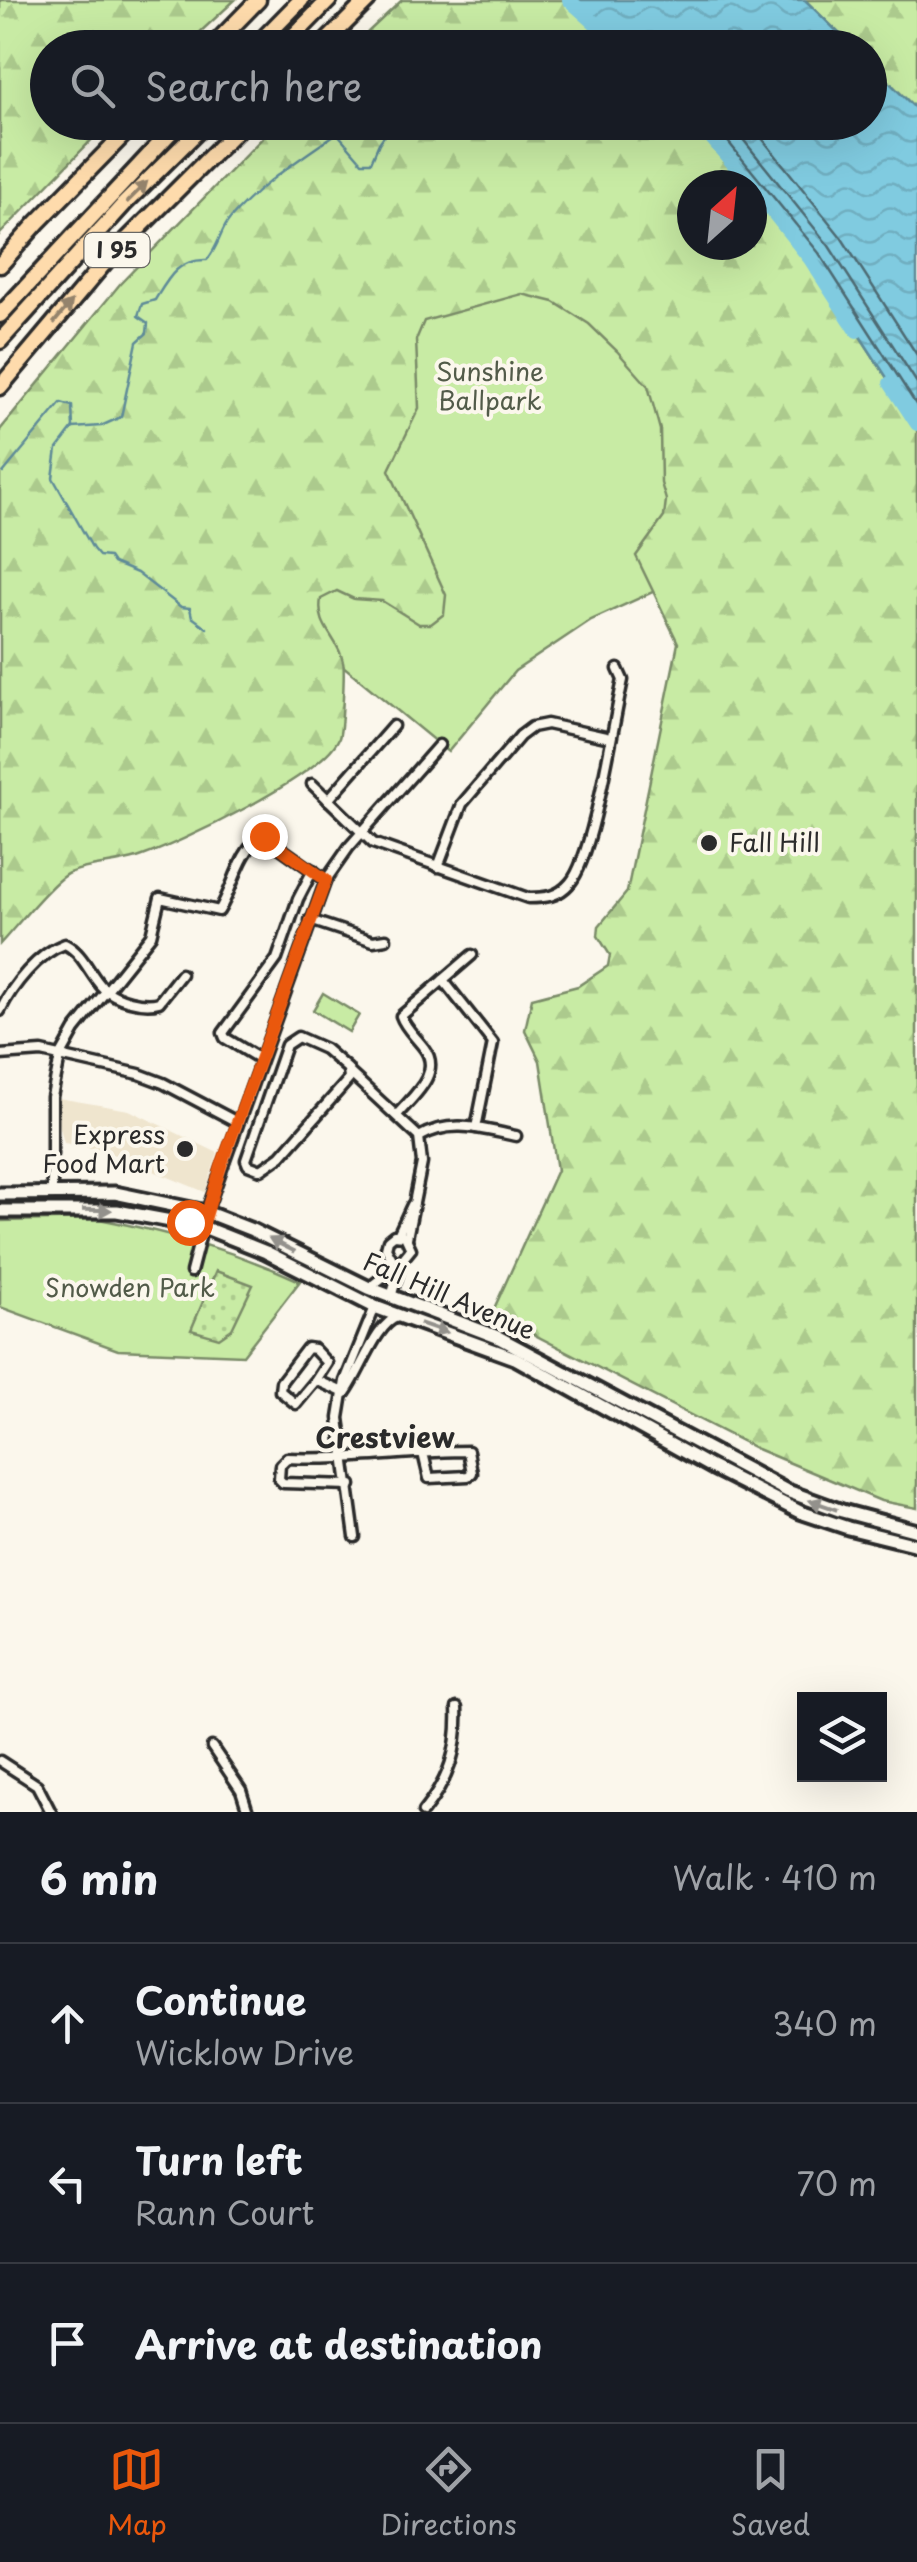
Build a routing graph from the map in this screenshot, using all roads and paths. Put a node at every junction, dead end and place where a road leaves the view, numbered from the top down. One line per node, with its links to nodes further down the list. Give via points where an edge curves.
1 (258, 0): 5 (highway)
2 (301, 0): 6 (highway)
3 (330, 0): 7 (highway)
4 (368, 0): 8 (highway)
5 (229, 30)
6 (272, 30)
7 (300, 30)
8 (338, 30)
9 (118, 140): 13 (highway)
10 (163, 140): 14 (highway, I 95)
11 (189, 140): 15 (highway, I 95, one-way to 11)
12 (227, 140): 16 (highway, I 95, one-way to 12, via 106,261)
13 (0, 266)
14 (0, 314)
15 (0, 341)
16 (0, 387)
17 (618, 669): 19 (street, via 622,680)
18 (393, 726): 22 (street)
19 (610, 738): 24 (street, via 547,724 520,736 462,804); 24 (street, via 582,866 560,892 528,898)
20 (438, 744): 23 (street)
21 (312, 784): 22 (street)
22 (328, 800): 23 (street)
23 (361, 833): 24 (street); 26 (street)
24 (438, 867)
25 (313, 870): 26 (street); 32 (street, via 262,836 219,911 158,901 151,935); 36 (street, via 271,969 223,1033)
26 (326, 880): 27 (street)
27 (310, 920): 28 (street, via 373,941); 36 (street)
28 (386, 939)
29 (472, 955): 31 (street)
30 (182, 974): 32 (street, via 154,1004)
31 (443, 980): 38 (street, via 401,1016 426,1050 430,1070); 40 (street, via 494,1043)
32 (107, 990): 33 (street, via 64,944 34,966); 35 (street)
33 (0, 1011)
34 (0, 1055): 35 (street)
35 (60, 1057): 39 (street, via 151,1079); 43 (street, via 52,1097)
36 (260, 1059): 39 (street)
37 (350, 1073): 37 (street, via 320,1045 292,1038 248,1166 270,1166); 38 (street)
38 (398, 1114): 42 (street)
39 (237, 1122): 46 (street)
40 (476, 1128): 41 (street); 42 (street, via 446,1126)
41 (516, 1136)
42 (419, 1137): 48 (street, via 422,1162)
43 (52, 1193): 44 (main road, Fall Hill Avenue); 46 (main road, Fall Hill Avenue, via 115,1194)
44 (0, 1194)
45 (0, 1210): 47 (main road, Fall Hill Avenue, one-way to 47, via 116,1210)
46 (206, 1212): 47 (street); 51 (main road, Fall Hill Avenue, one-way to 46)
47 (203, 1226): 50 (street); 53 (main road, Fall Hill Avenue)
48 (403, 1236): 49 (street, via 410,1252); 49 (street, via 386,1244)
49 (397, 1259): 51 (street); 52 (street)
50 (191, 1272)
51 (369, 1288): 52 (main road, Fall Hill Avenue)
52 (391, 1296): 53 (main road); 60 (main road, Fall Hill Avenue, one-way to 52, via 787,1492 500,1338)
53 (376, 1307): 54 (main road, Fall Hill Avenue); 56 (street, via 344,1381)
54 (402, 1316): 56 (street, via 382,1326); 62 (main road, Fall Hill Avenue, one-way to 62, via 515,1358 800,1512)
55 (316, 1380): 55 (street, via 296,1404 280,1391 306,1348 327,1363); 56 (street)
56 (346, 1392): 58 (street, via 339,1432)
57 (423, 1453): 57 (street, via 468,1451 472,1472 430,1478); 58 (street)
58 (345, 1459): 59 (street); 59 (street, via 285,1459 279,1479)
59 (350, 1485): 61 (street)
60 (917, 1531)
61 (355, 1537)
62 (917, 1545)
63 (457, 1708): 68 (street, via 454,1758)
64 (212, 1747): 67 (street)
65 (0, 1761): 66 (street, via 37,1785)
66 (51, 1812)
67 (248, 1812)
68 (423, 1812)

